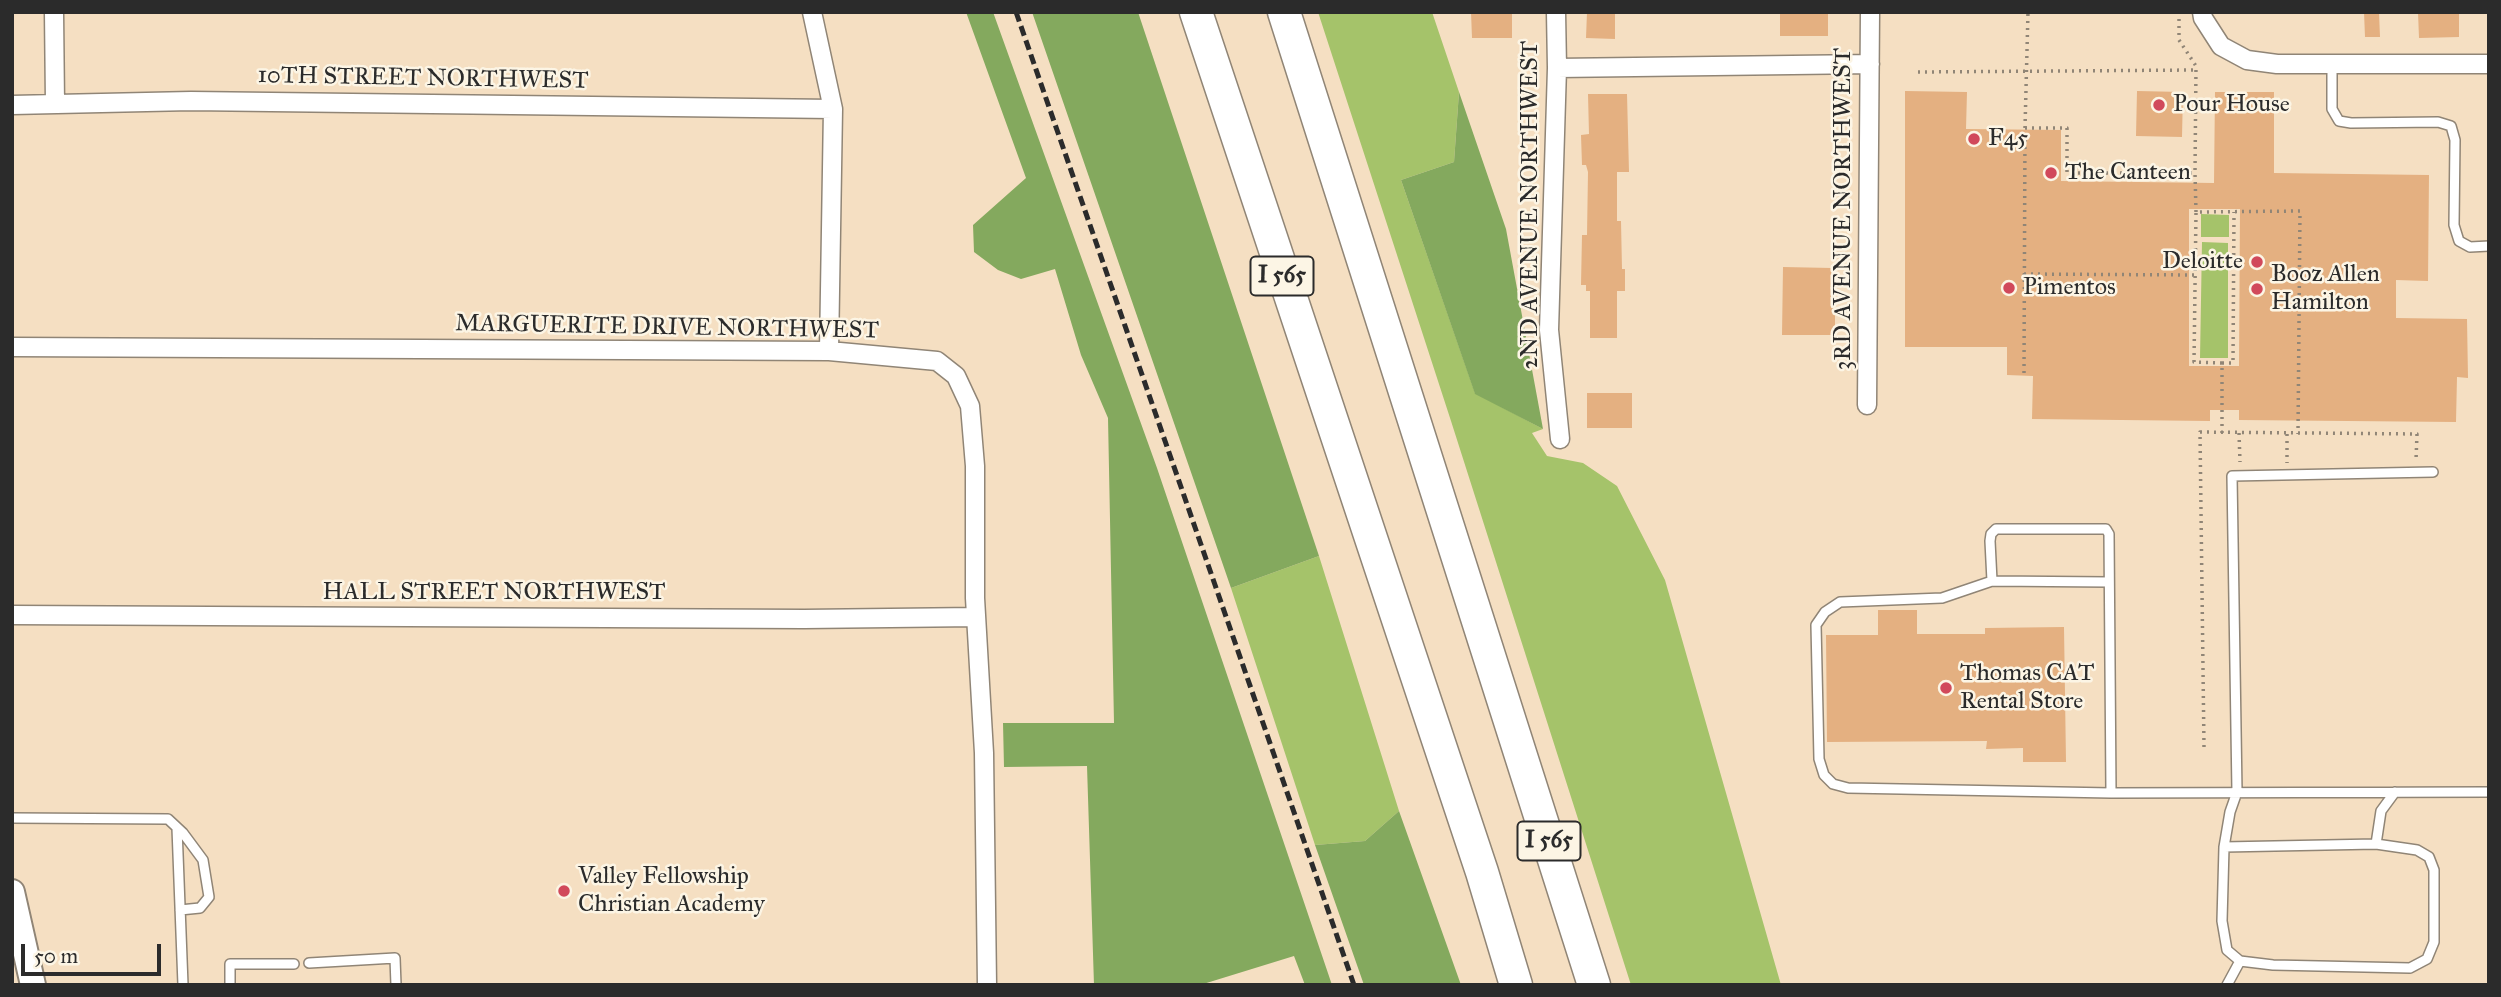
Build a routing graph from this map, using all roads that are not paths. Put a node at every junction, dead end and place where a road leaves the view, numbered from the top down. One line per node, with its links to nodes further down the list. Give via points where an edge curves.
1 (54, 12): 12 (street)
2 (812, 12): 14 (street)
3 (1196, 12): 43 (highway, I 565)
4 (1284, 12): 44 (highway, I 565)
5 (1556, 12): 11 (street, 2ND AVENUE NORTHWEST)
6 (1870, 12): 8 (street, 3RD AVENUE NORTHWEST)
7 (2202, 12): 9 (street, via 2221,46 2248,60)
8 (1870, 64): 11 (street); 18 (street, 3RD AVENUE NORTHWEST)
9 (2332, 64): 10 (street); 15 (lane, via 2332,109 2339,121 2451,126 2455,140 2454,225 2459,241 2470,247)
10 (2489, 64)
11 (1557, 68): 19 (street, 2ND AVENUE NORTHWEST, via 1549,330)
12 (55, 104): 13 (street, 10TH STREET NORTHWEST); 14 (street, 10TH STREET NORTHWEST, via 191,101)
13 (12, 105)
14 (833, 109): 17 (street)
15 (2489, 246)
16 (12, 346): 17 (street, MARGUERITE DRIVE NORTHWEST)
17 (829, 351): 24 (street, MARGUERITE DRIVE NORTHWEST, via 937,361 956,376 970,406 974,442)
18 (1867, 405)
19 (1560, 439)
20 (2433, 472): 25 (lane, via 2232,476)
21 (1992, 581): 22 (lane); 22 (lane, via 1990,541 1996,529 2100,528 2109,534); 28 (lane, via 1942,598 1840,602 1825,612 1816,625 1819,759 1824,775 1833,784 1848,788)
22 (2109, 582): 28 (lane)
23 (12, 615): 24 (street, HALL STREET NORTHWEST)
24 (976, 617): 42 (street, MARGUERITE DRIVE NORTHWEST, via 984,753)
25 (2237, 792): 26 (lane); 28 (lane); 32 (lane)
26 (2395, 792): 27 (lane); 31 (lane, via 2382,811)
27 (2489, 792)
28 (2111, 793)
29 (12, 818): 30 (lane, via 168,820)
30 (177, 828): 34 (lane); 34 (lane, via 203,860 209,897 200,908)
31 (2376, 844): 32 (lane); 35 (lane, via 2417,850 2429,857 2434,870 2434,942 2427,959 2410,968)
32 (2224, 847): 35 (lane, via 2222,921 2227,950)
33 (12, 892): 38 (main road)
34 (180, 910): 39 (lane)
35 (2240, 961): 45 (lane)
36 (309, 963): 41 (lane, via 395,958)
37 (294, 964): 40 (lane, via 230,964)
38 (33, 985)
39 (183, 985)
40 (230, 985)
41 (396, 985)
42 (986, 985)
43 (1516, 985)
44 (1594, 985)
45 (2227, 985)

